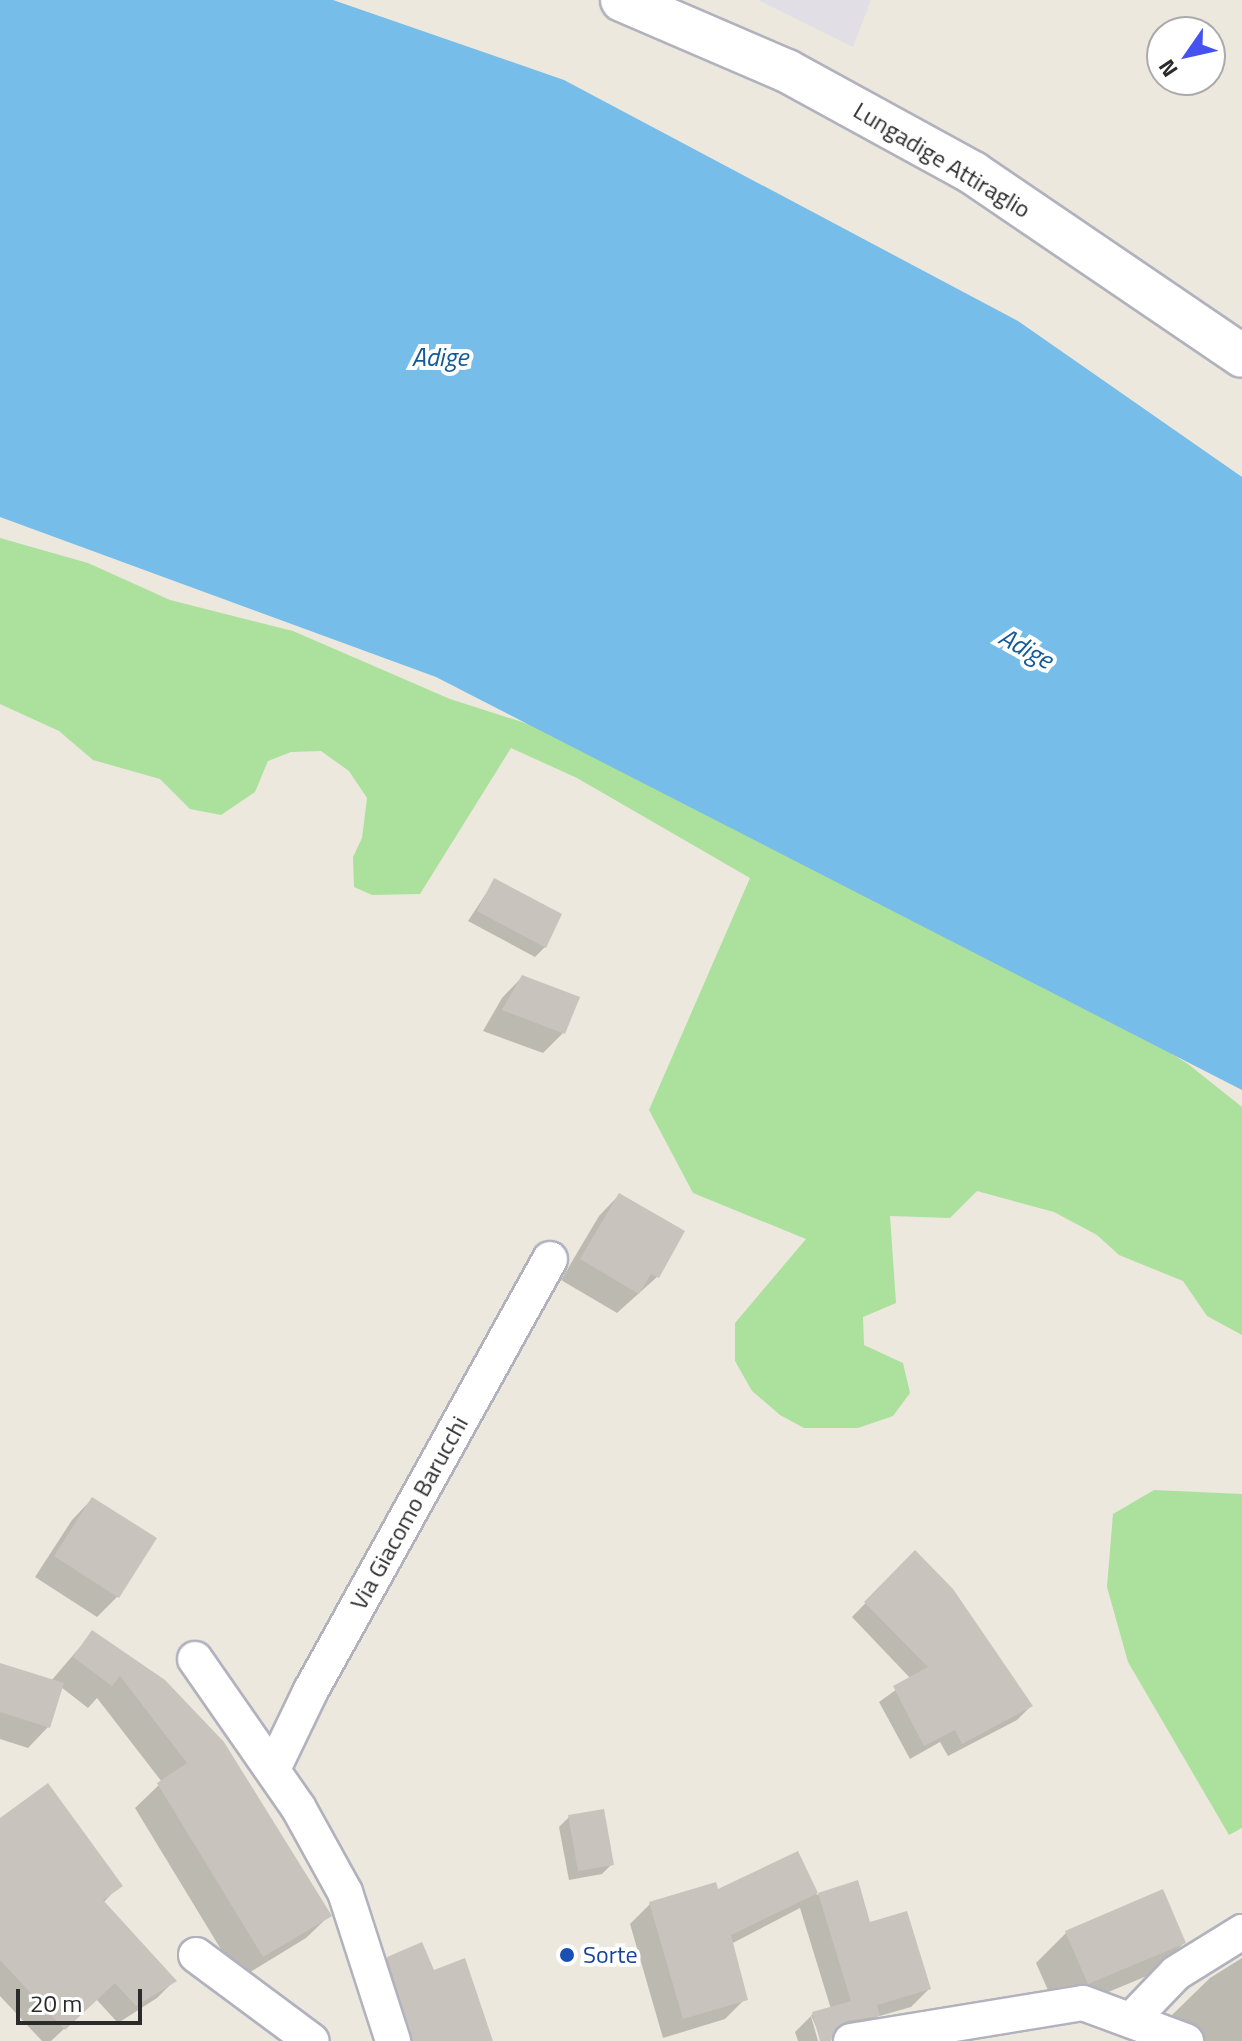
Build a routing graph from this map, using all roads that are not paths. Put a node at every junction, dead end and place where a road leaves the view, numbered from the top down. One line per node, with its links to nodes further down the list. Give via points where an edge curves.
1 (622, 0): 2 (street, Lungadige Attiraglio, via 787,71 973,173)
2 (1242, 356)
3 (550, 1259): 5 (street, Via Giacomo Barucchi, via 317,1678)
4 (195, 1659): 5 (street)
5 (273, 1769): 10 (street, via 345,1892)
6 (1242, 1932): 8 (street, via 1176,1973)
7 (196, 1955): 9 (street)
8 (1131, 2020): 11 (street, via 1083,2003); 12 (street)
9 (312, 2041)
10 (393, 2041)
11 (851, 2041)
12 (1186, 2041)

